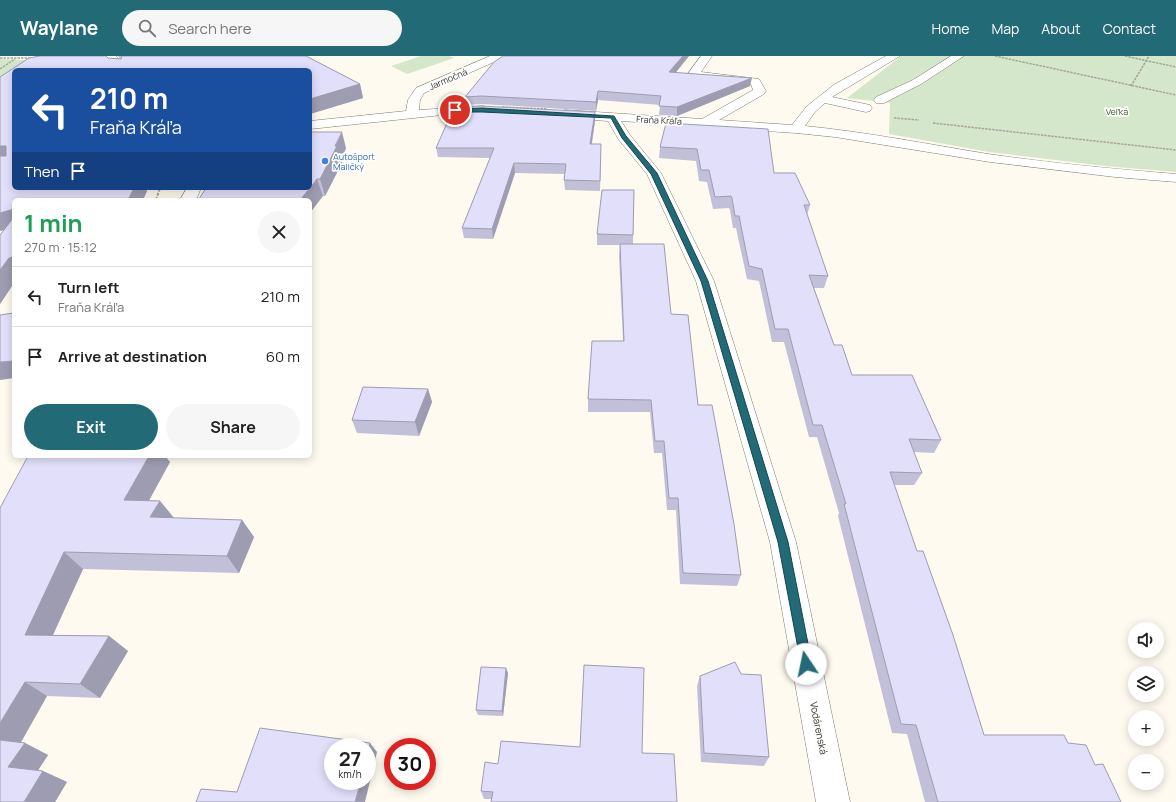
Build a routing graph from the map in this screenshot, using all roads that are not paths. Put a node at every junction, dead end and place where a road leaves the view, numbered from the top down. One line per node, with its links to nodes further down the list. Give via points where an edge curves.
1 (110, 56): 6 (street)
2 (499, 56): 12 (street, Jarmočná, via 420,91 414,100)
3 (707, 56): 14 (street, via 693,75 755,80 760,91)
4 (894, 56): 7 (street)
5 (959, 56): 8 (street, via 917,82)
6 (119, 68)
7 (823, 99): 9 (street); 16 (street)
8 (880, 100)
9 (866, 108)
10 (496, 109): 12 (street)
11 (551, 111): 13 (street, Fraňa Kráľa)
12 (412, 114): 15 (street)
13 (612, 117): 14 (street, Fraňa Kráľa); 18 (street, Vodárenská, via 624,137 654,173 705,281 783,542)
14 (706, 122): 16 (street, Fraňa Kráľa)
15 (312, 126)
16 (796, 129): 17 (street, Fraňa Kráľa, via 990,158)
17 (1176, 178)
18 (833, 802)

